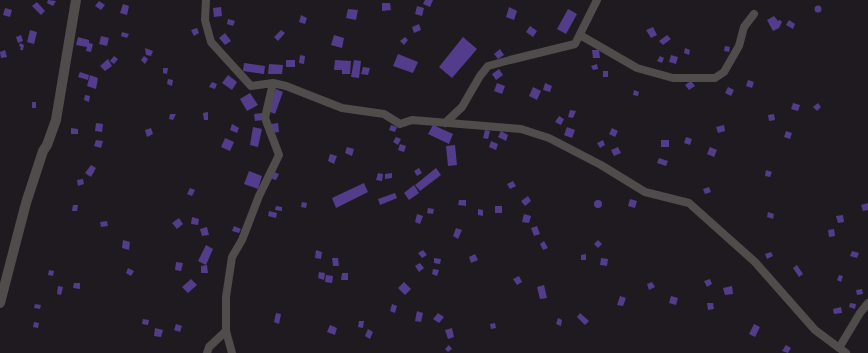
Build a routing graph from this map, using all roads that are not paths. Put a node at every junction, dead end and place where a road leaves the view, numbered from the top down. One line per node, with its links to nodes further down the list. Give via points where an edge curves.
1 (76, 0): 8 (street, via 56,120 26,203)
2 (206, 0): 6 (street, via 205,20 211,42 251,86)
3 (597, 0): 5 (street)
4 (754, 14): 5 (street, via 744,27 739,46 724,72 715,78 673,78 637,68)
5 (580, 34): 7 (street, via 575,44 488,66 462,106)
6 (273, 83): 7 (street, via 342,108 384,114 400,124 412,120); 10 (street, via 265,118 279,155 232,257 226,297)
7 (445, 123): 11 (street, via 521,129 549,138 645,192 689,204 755,262 815,330)
8 (0, 303)
9 (868, 303): 11 (street, via 860,313)
10 (226, 331): 12 (street, via 209,347); 13 (street)
11 (842, 351)
12 (207, 353)
13 (232, 353)

